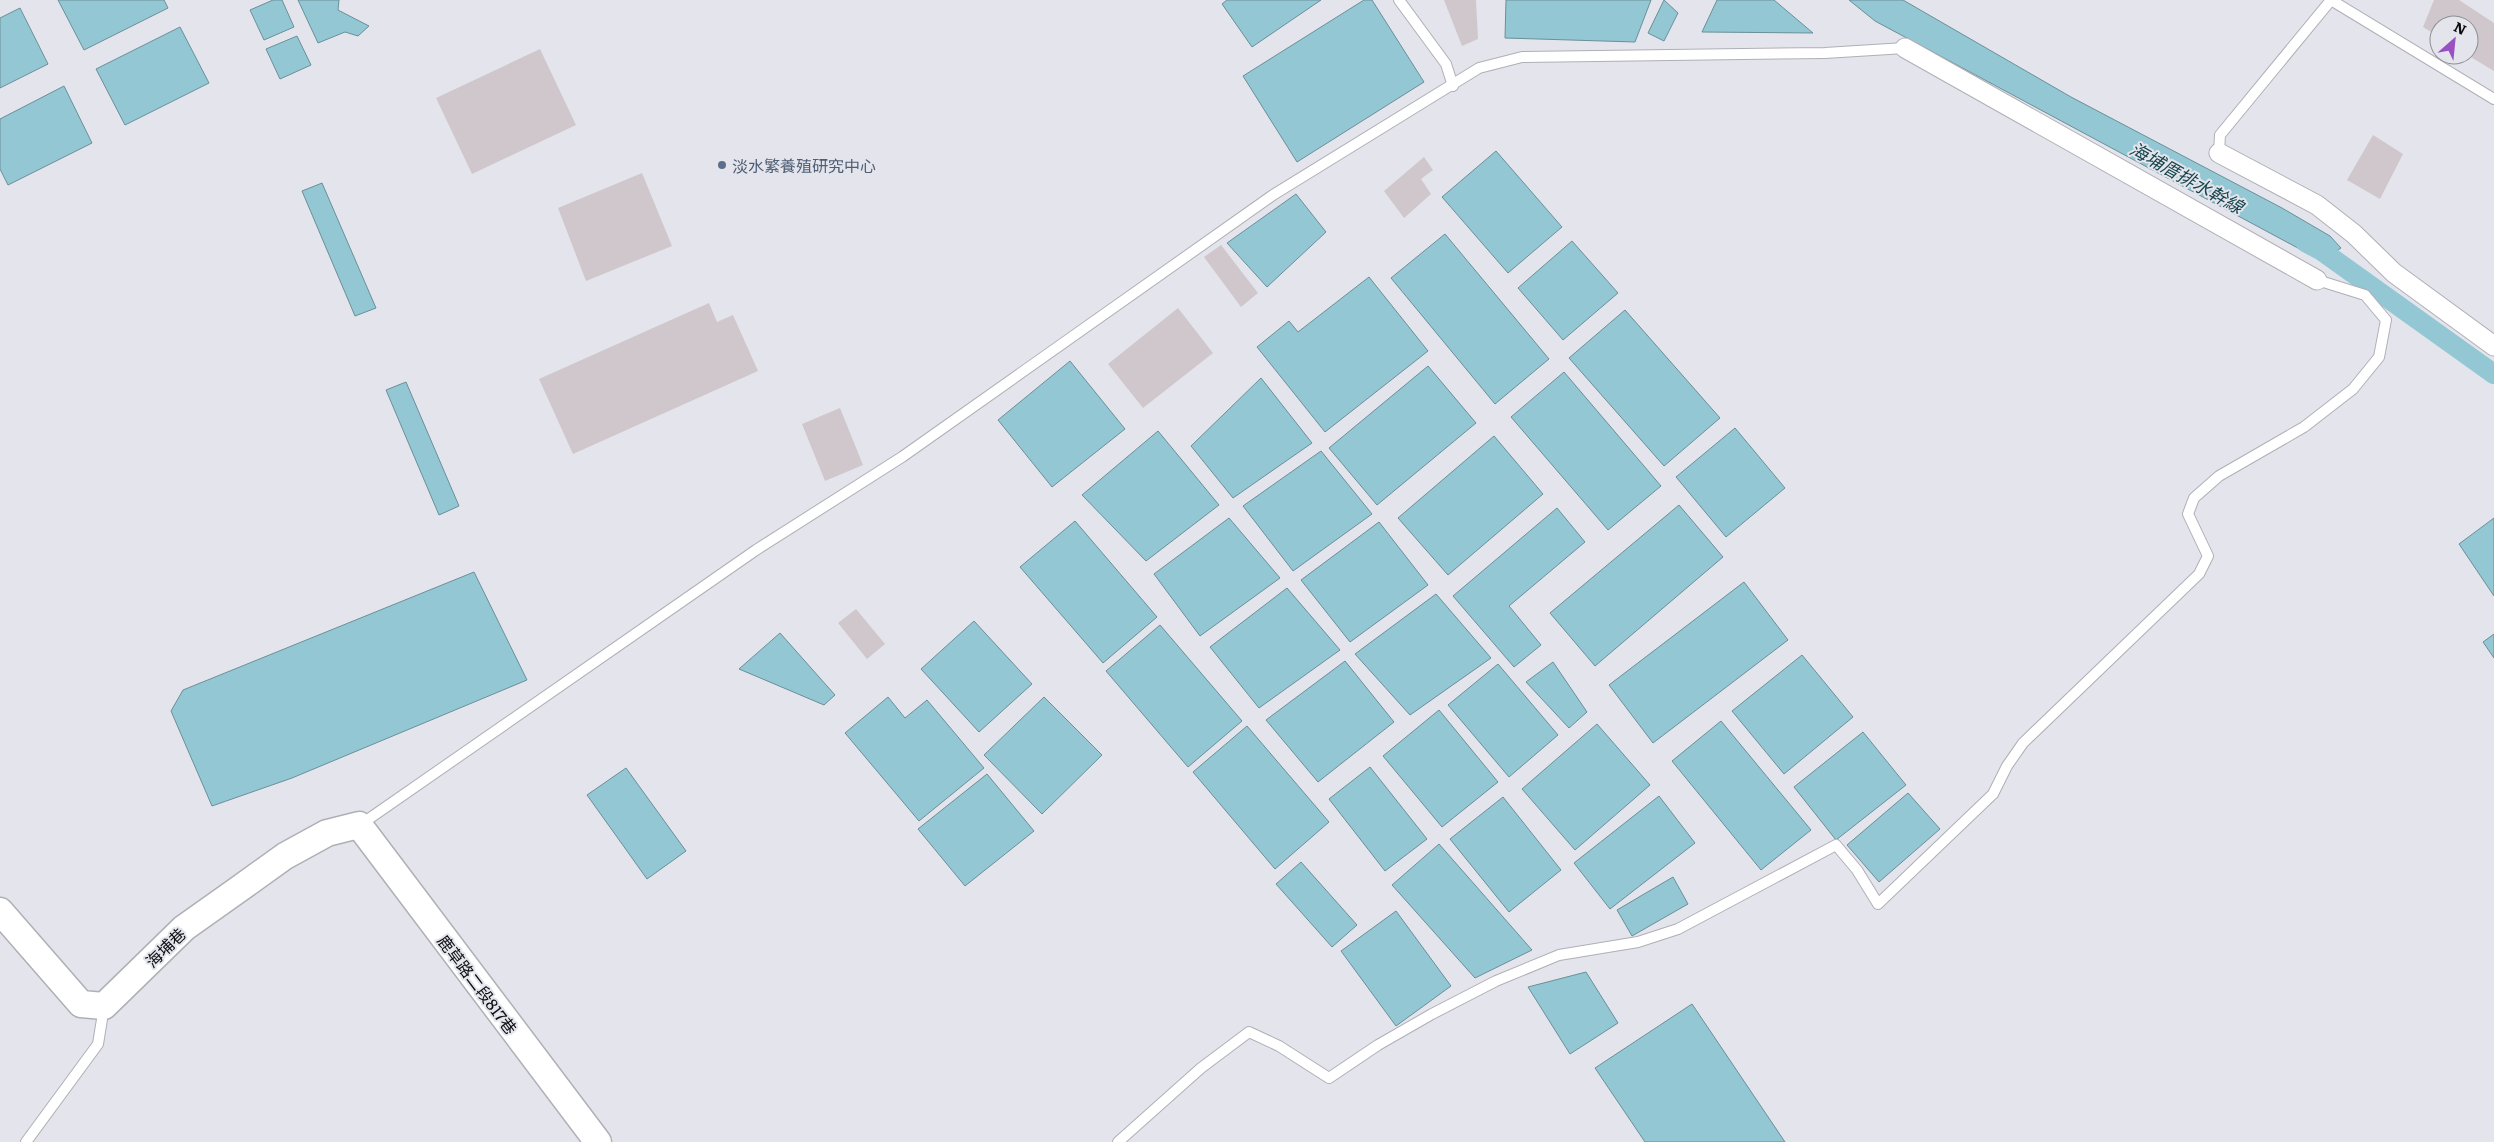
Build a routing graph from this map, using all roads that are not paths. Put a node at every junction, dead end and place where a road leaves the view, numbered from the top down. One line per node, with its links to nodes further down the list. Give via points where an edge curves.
1 (1399, 0): 4 (lane, via 1446,64)
2 (2331, 0): 5 (lane); 6 (lane, via 2220,135)
3 (1905, 48): 4 (lane, via 1815,53 1522,57 1478,68); 7 (street)
4 (1453, 86): 9 (lane, via 1273,195 902,457 756,550)
5 (2494, 99)
6 (2219, 153): 8 (street, via 2317,205 2354,234 2394,273)
7 (2317, 280): 14 (lane, via 2365,295 2386,320 2379,358 2353,389 2304,427 2219,476 2194,498 2188,514 2208,556 2199,574 2023,743 1993,794 1878,904 1857,870 1836,846 1678,929 1638,942 1559,955 1496,981 1378,1045 1329,1078 1279,1046 1249,1032 1201,1068)
8 (2494, 346)
9 (359, 826): 11 (street, 海埔巷, via 327,833 285,856 239,888 184,928); 13 (street, 鹿草路二段817巷)
10 (0, 911): 11 (street, via 81,1004)
11 (104, 1006): 12 (lane, via 98,1044)
12 (26, 1142)
13 (598, 1142)
14 (1118, 1142)

